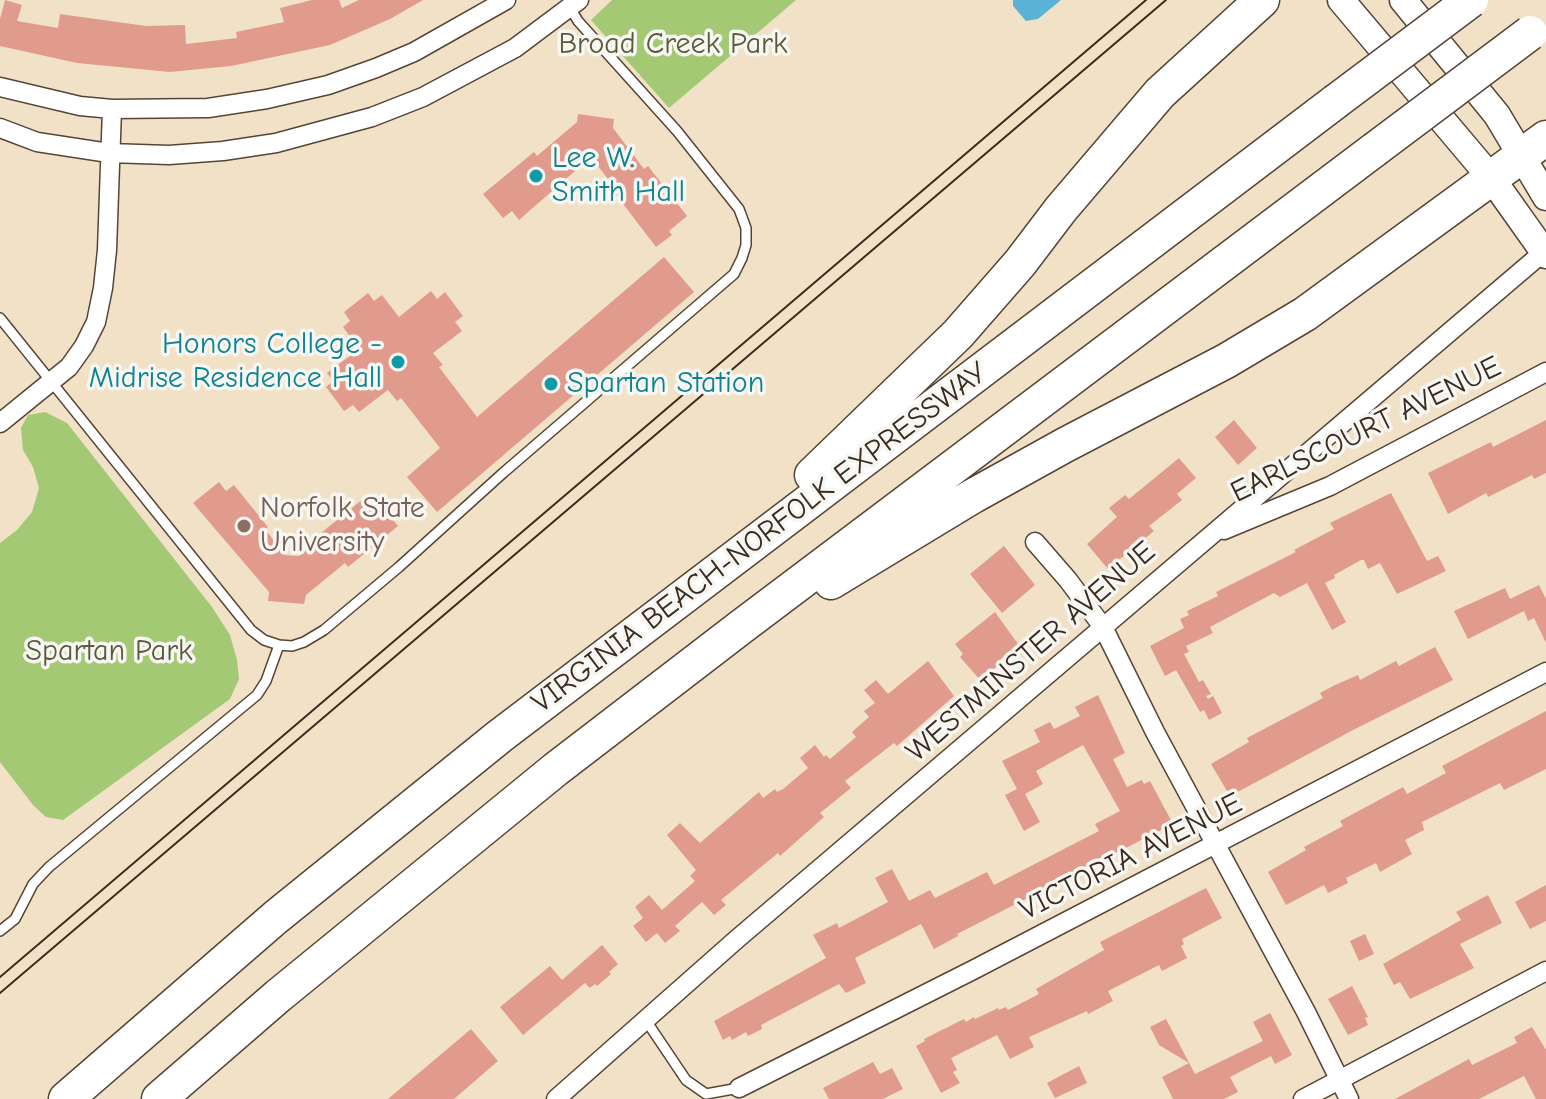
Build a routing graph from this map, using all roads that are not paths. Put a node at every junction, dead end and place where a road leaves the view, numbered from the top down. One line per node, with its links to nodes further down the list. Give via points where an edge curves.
1 (506, 0): 9 (street, via 414,52 328,85 208,108)
2 (1262, 0): 22 (highway, via 1160,93 958,334)
3 (1341, 0): 13 (main road)
4 (1403, 0): 11 (main road, via 1480,92)
5 (1471, 0): 22 (highway, VIRGINIA BEACH-NORFOLK EXPRESSWAY, bridge)
6 (571, 3): 12 (street, via 515,48 372,117 223,151); 25 (lane, via 578,21 739,209 746,228 742,258 734,274 324,630 304,642)
7 (1538, 27): 23 (highway, VIRGINIA BEACH-NORFOLK EXPRESSWAY, bridge)
8 (0, 87): 9 (street)
9 (112, 109): 12 (street)
10 (0, 128): 12 (street, via 37,142)
11 (1535, 146): 13 (highway); 14 (main road)
12 (109, 153): 18 (street, via 107,250 96,322 69,367)
13 (1492, 179): 15 (main road); 23 (highway, via 1355,280 1265,338 973,496 820,589)
14 (1546, 197)
15 (1545, 252): 20 (street, WESTMINSTER AVENUE)
16 (0, 318): 18 (lane)
17 (1546, 372): 20 (street, EARLSCOURT AVENUE, via 1330,486)
18 (51, 383): 19 (street); 25 (lane, via 251,630)
19 (0, 423)
20 (1210, 535): 24 (street, WESTMINSTER AVENUE)
21 (1035, 542): 24 (street)
22 (710, 574): 33 (highway, VIRGINIA BEACH-NORFOLK EXPRESSWAY, via 386,827)
23 (741, 627): 34 (highway, VIRGINIA BEACH-NORFOLK EXPRESSWAY, via 443,860)
24 (1103, 627): 27 (street); 30 (street, WESTMINSTER AVENUE)
25 (279, 645): 28 (lane, via 257,695 49,867 33,884 15,919)
26 (1546, 672): 27 (street, VICTORIA AVENUE)
27 (1215, 845): 31 (street); 32 (street, VICTORIA AVENUE)
28 (0, 931)
29 (1546, 971): 31 (street)
30 (645, 1019): 32 (lane, via 686,1080 706,1094); 35 (street, WESTMINSTER AVENUE)
31 (1339, 1080): 36 (street); 37 (street)
32 (739, 1088)
33 (66, 1099)
34 (159, 1099)
35 (556, 1099)
36 (1303, 1099)
37 (1349, 1099)

